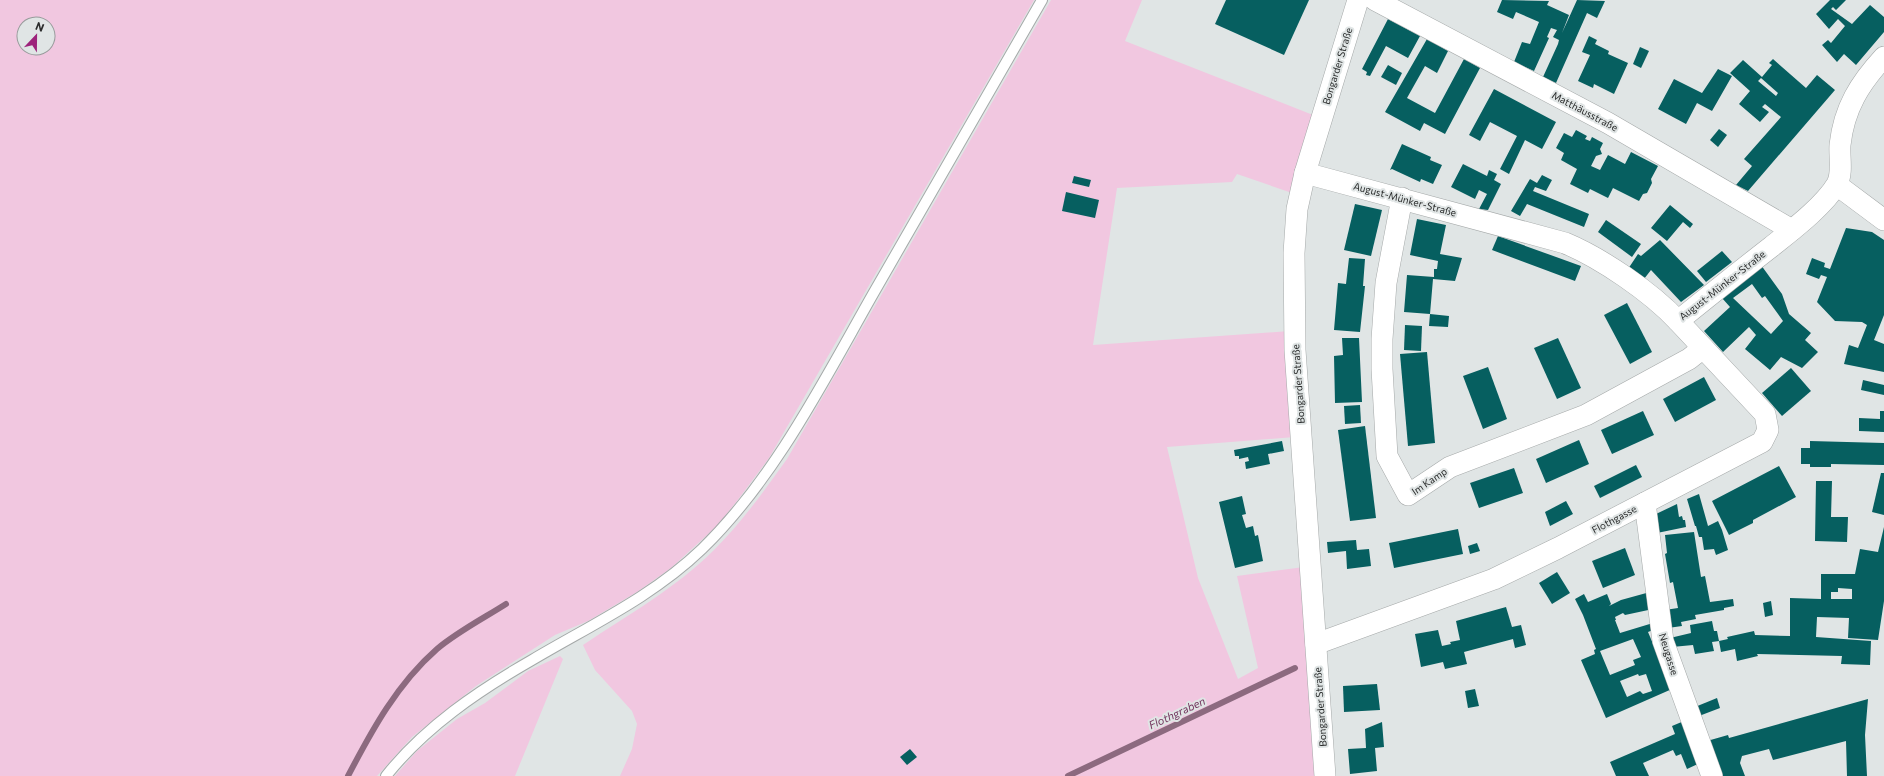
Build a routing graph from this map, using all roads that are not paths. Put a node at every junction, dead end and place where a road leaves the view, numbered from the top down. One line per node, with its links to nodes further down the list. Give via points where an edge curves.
1 (1042, 0): 14 (lane, via 833,366 767,474 740,509 700,551 662,582 601,622 520,667 458,709 413,745)
2 (1358, 0): 5 (street, Bongarder Straße)
3 (1375, 0): 9 (street, Matthäusstraße, via 1608,123)
4 (1884, 57): 6 (street, via 1864,80 1850,105 1841,136)
5 (1305, 174): 7 (street, August-Münker-Straße); 13 (street, Bongarder Straße, via 1296,220 1293,301)
6 (1837, 184): 8 (street); 9 (street, August-Münker-Straße)
7 (1402, 198): 10 (street, August-Münker-Straße, via 1550,238 1579,249 1614,270); 11 (street, Im Kamp, via 1386,283 1382,369 1387,456 1408,496 1450,467 1586,415 1690,359)
8 (1884, 220)
9 (1792, 230): 10 (street, August-Münker-Straße)
10 (1678, 321): 11 (street, Flothgasse)
11 (1703, 348): 12 (street, Flothgasse, via 1765,414 1768,422 1767,434 1756,446)
12 (1645, 503): 13 (street, Flothgasse, via 1494,579); 16 (street, Neugasse, via 1663,641)
13 (1316, 644): 15 (street, Bongarder Straße)
14 (386, 776)
15 (1326, 776)
16 (1712, 776)

